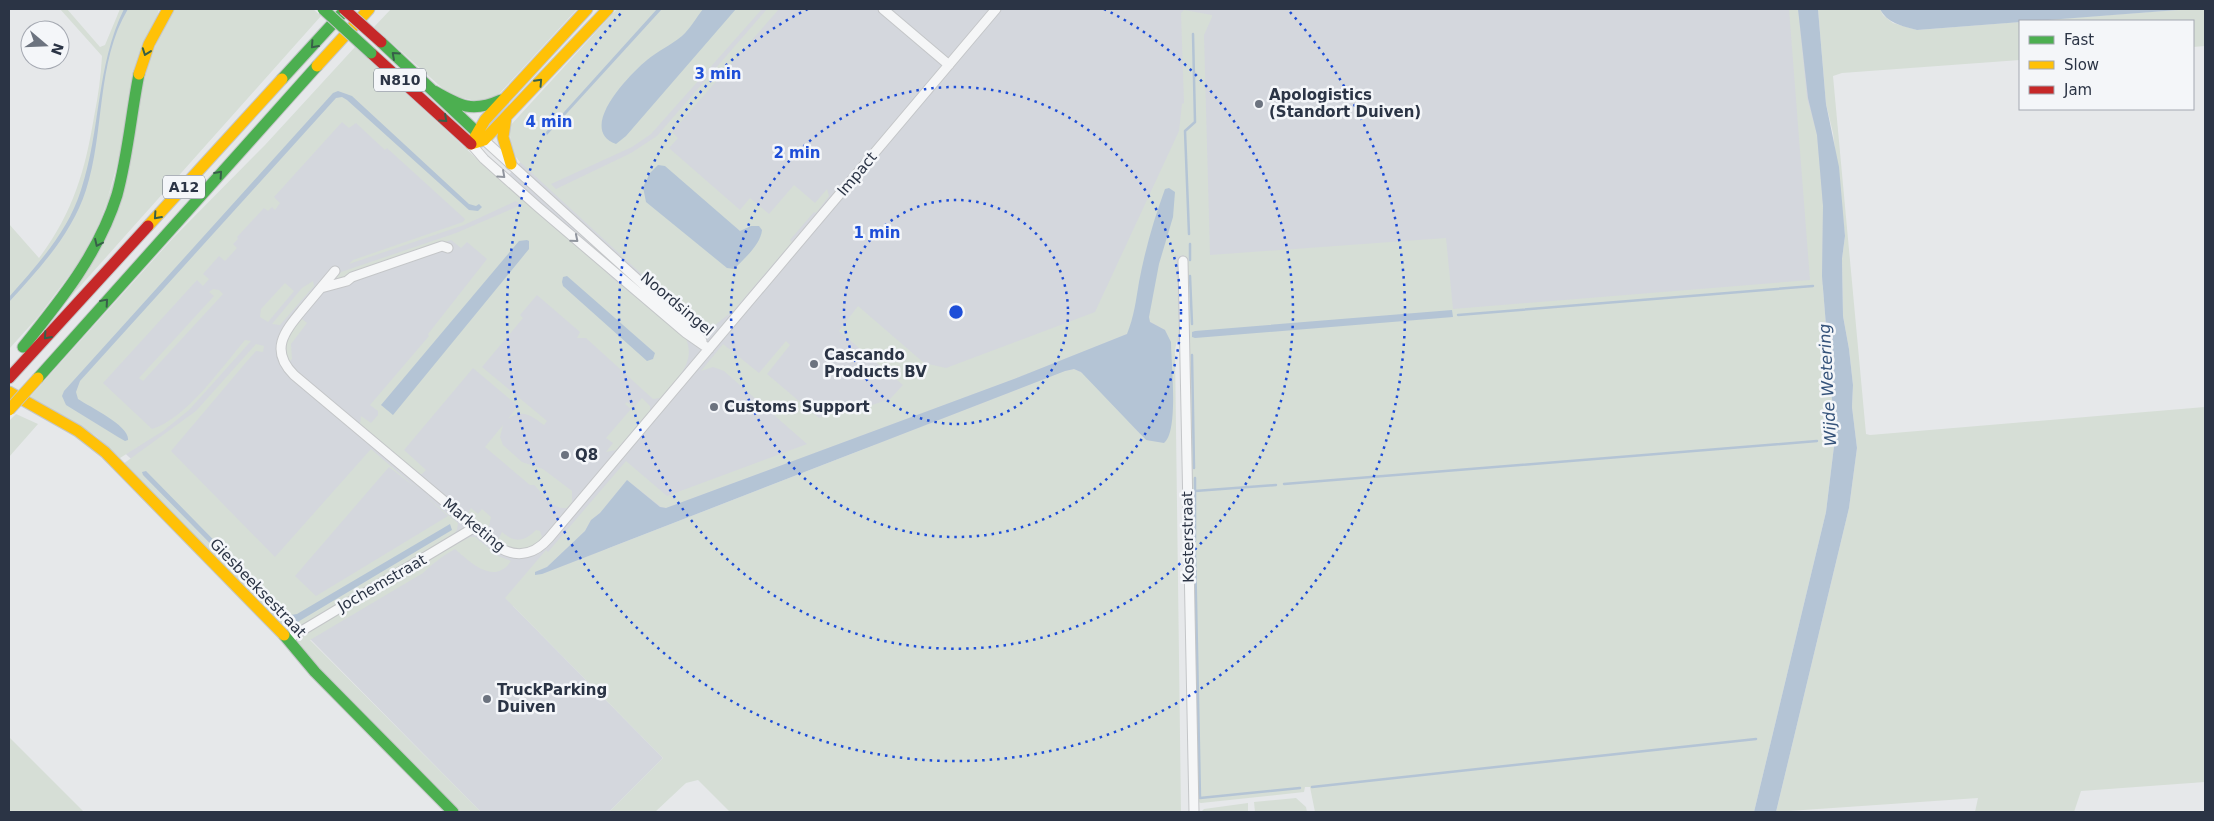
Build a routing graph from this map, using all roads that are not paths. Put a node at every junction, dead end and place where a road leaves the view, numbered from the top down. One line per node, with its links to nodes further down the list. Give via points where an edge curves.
1 (168, 9): 21 (main road, A12, one-way to 21, via 144,56 126,157 109,220 81,273)
2 (323, 9): 14 (main road, Noordsingel / N810, one-way to 14, bridge)
3 (345, 9): 10 (main road, Noordsingel / N810, one-way to 3, bridge); 21 (main road, A12, one-way to 21)
4 (369, 9): 24 (main road, A12, one-way to 4, bridge)
5 (587, 9): 11 (main road)
6 (608, 9): 12 (main road, one-way to 6)
7 (883, 9): 9 (street)
8 (996, 9): 9 (street, Impact)
9 (948, 65): 20 (street, Impact)
10 (434, 91): 11 (main road, via 461,107 474,110); 13 (main road, Noordsingel / N810)
11 (505, 98): 13 (main road)
12 (506, 117): 13 (main road); 15 (main road, via 503,137)
13 (480, 136): 14 (main road); 15 (street, Noordsingel / N810)
14 (471, 144): 20 (street, Noordsingel / N810, one-way to 20, via 484,159 686,333)
15 (511, 164): 20 (street, Noordsingel, via 691,328)
16 (448, 248): 19 (street, via 442,246)
17 (1183, 261): 28 (street, Kosterstraat)
18 (335, 271): 19 (street, Marketing)
19 (320, 288): 25 (street, Marketing, via 284,334 281,349 284,364)
20 (709, 349): 25 (street, Marketing, via 542,546 530,553 511,553)
21 (15, 362): 22 (main road, A12)
22 (9, 378)
23 (9, 392): 26 (main road, Giesbeeksestraat, via 78,431 105,452)
24 (9, 410)
25 (475, 527): 26 (street, Jochemstraat)
26 (288, 639): 27 (main road, Giesbeeksestraat, via 315,672)
27 (453, 812)
28 (1194, 812)

